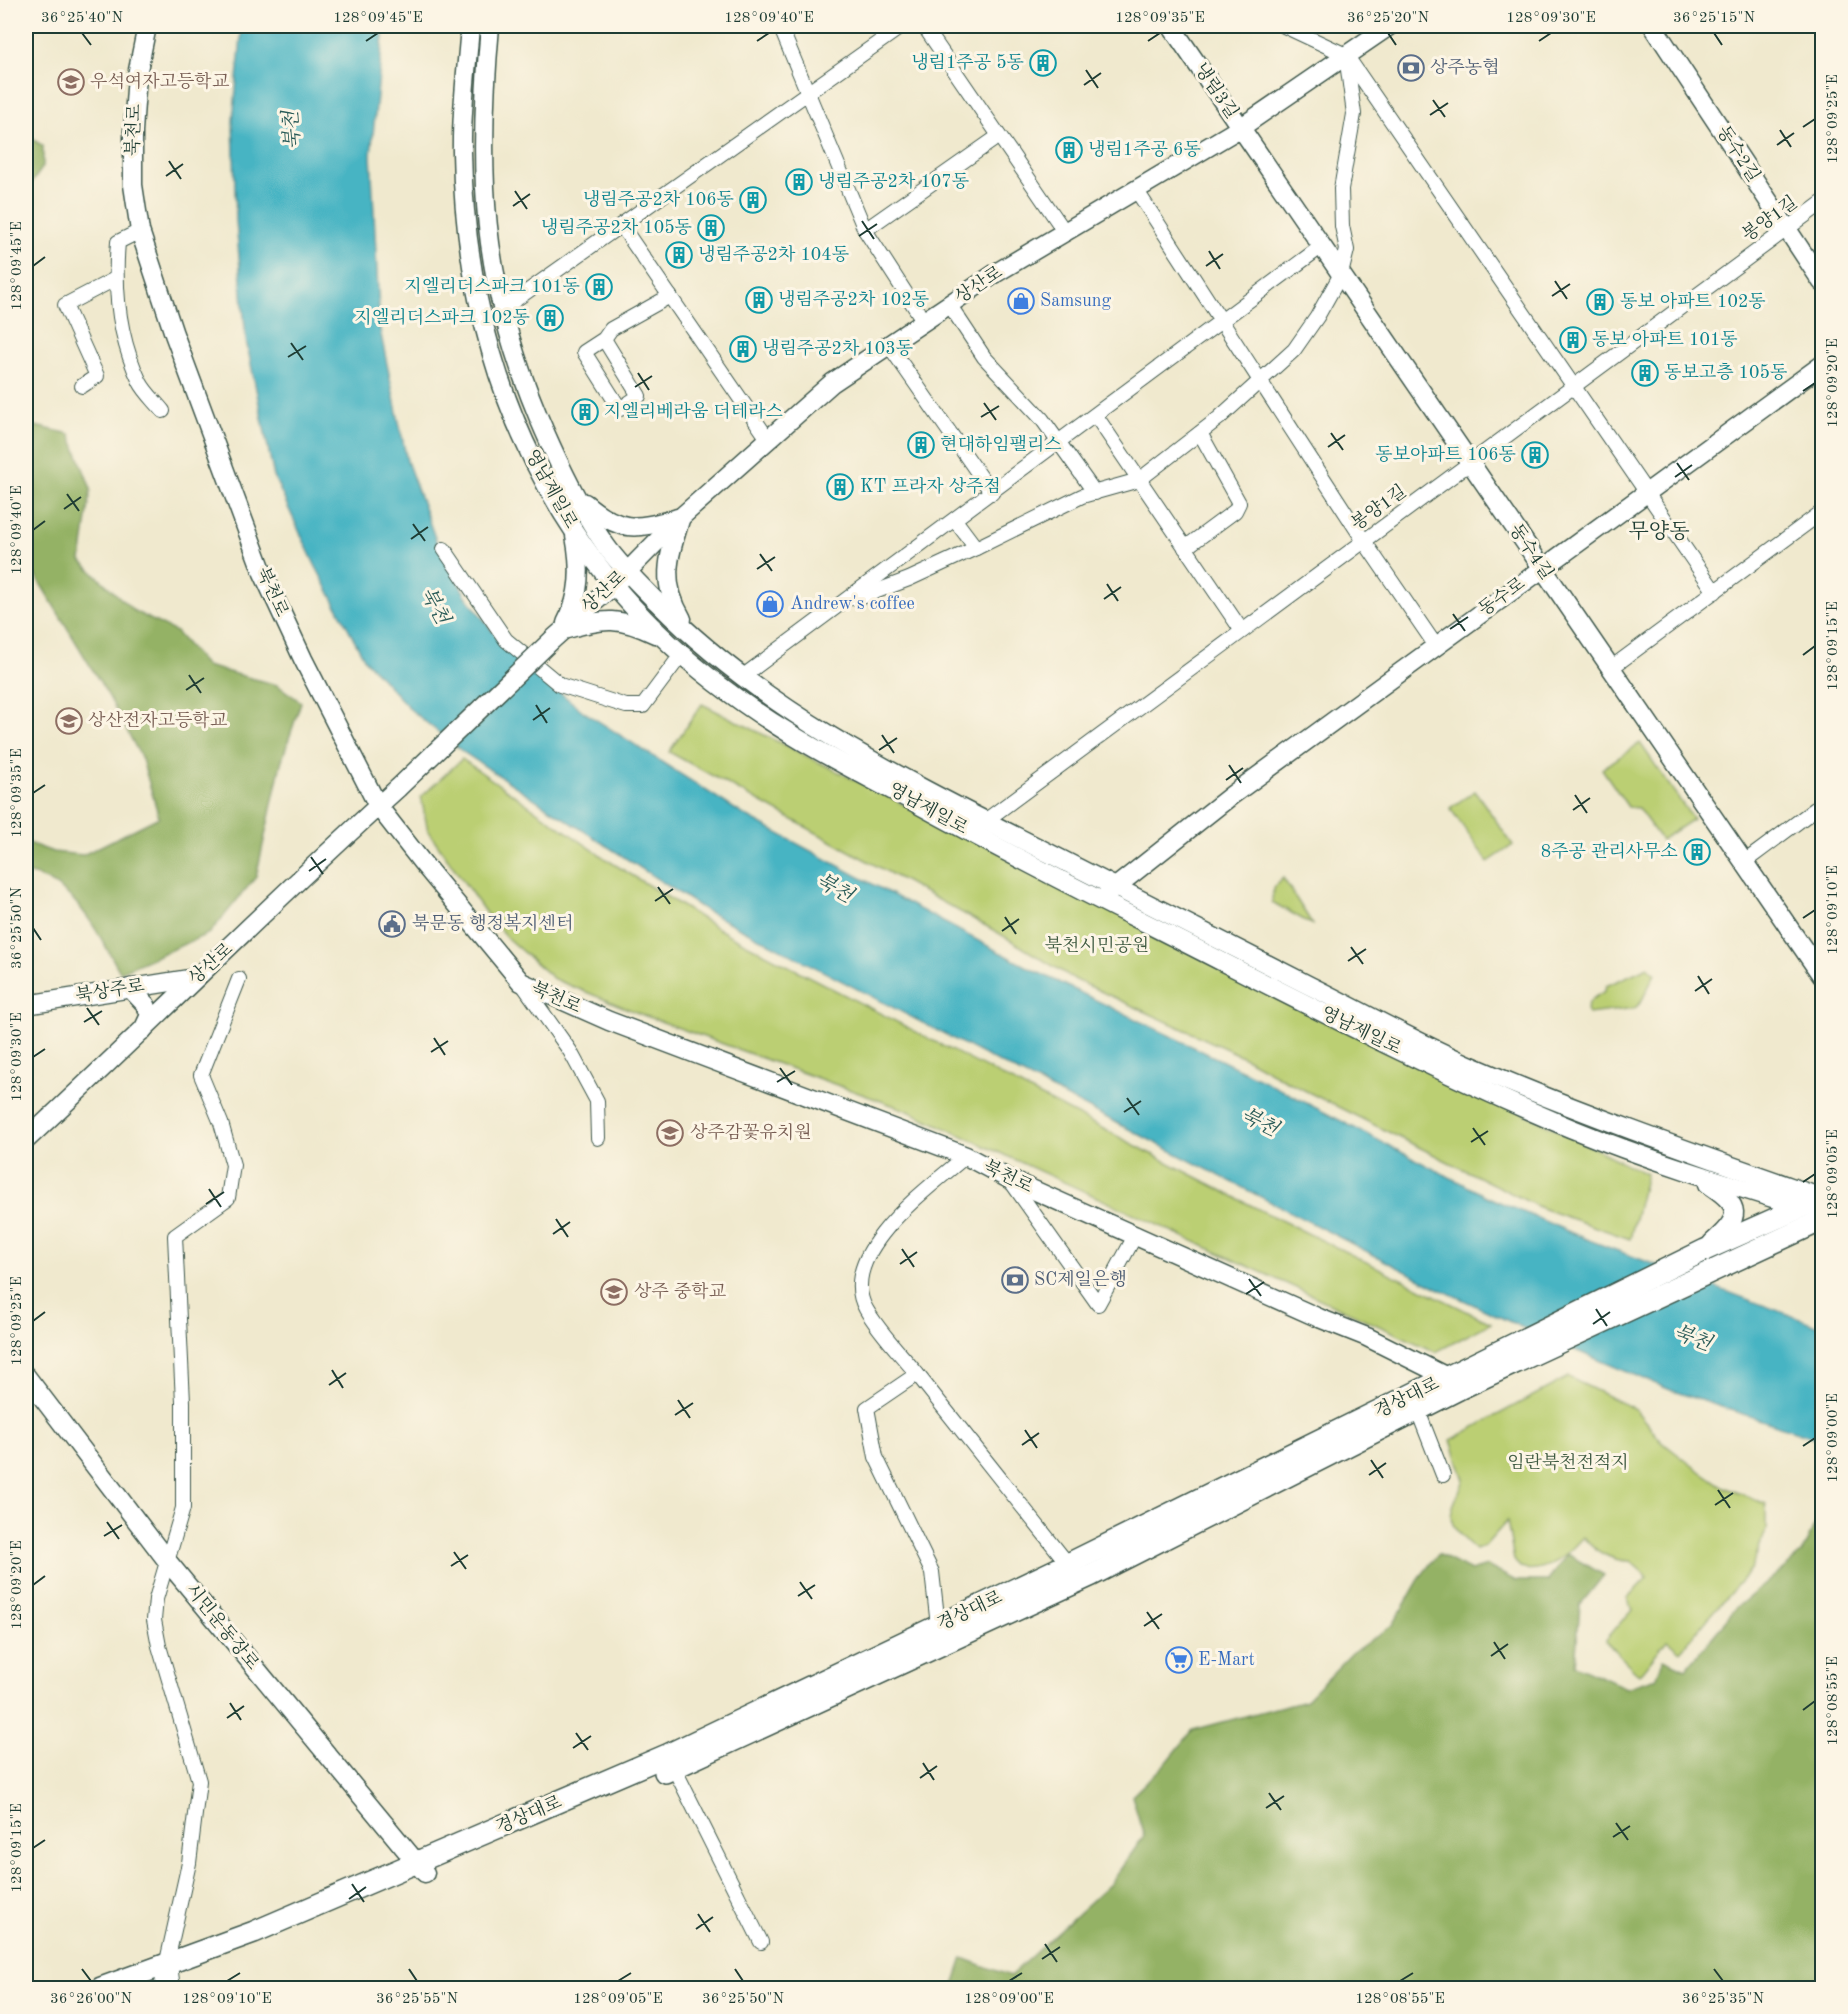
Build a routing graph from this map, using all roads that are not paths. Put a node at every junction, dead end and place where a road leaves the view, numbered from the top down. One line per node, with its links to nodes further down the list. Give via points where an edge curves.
1 (147, 26): 20 (street, 북천로, via 137,75 133,131 133,185)
2 (470, 26): 51 (street, 영남제일로, via 462,147 464,217 479,316 503,390 530,454)
3 (490, 26): 28 (street, 영남제일로, via 482,139 485,206)
4 (780, 26): 12 (street)
5 (902, 26): 12 (street)
6 (924, 26): 14 (street)
7 (1171, 26): 13 (street, 냉림3길)
8 (1284, 26): 11 (street)
9 (1389, 26): 11 (street, 상산로)
10 (1653, 26): 18 (street, 동수2길)
11 (1346, 55): 13 (street, 상산로); 23 (street, via 1354,114 1341,189 1347,250); 36 (street)
12 (807, 93): 17 (street); 19 (street)
13 (1240, 128): 15 (street, 상산로); 22 (street, 동수4길)
14 (999, 136): 19 (street); 21 (street)
15 (1137, 191): 21 (street, 상산로); 30 (street)
16 (1822, 203): 18 (street, 봉양1길)
17 (621, 225): 26 (street); 28 (street)
18 (1787, 229): 25 (street, 동수2길); 36 (street, 봉양1길)
19 (865, 230): 29 (street)
20 (140, 231): 24 (street, via 118,242); 69 (street, 북천로, via 262,573)
21 (1065, 232): 27 (street, 상산로)
22 (1323, 246): 23 (street, 동수4길); 30 (street)
23 (1341, 274): 34 (street, via 1294,350); 42 (street, 동수4길)
24 (115, 279): 35 (street, via 65,305 97,376); 37 (street, via 125,344 141,384)
25 (1822, 282)
26 (670, 296): 31 (street, via 611,329); 40 (street)
27 (949, 304): 29 (street, 상산로); 41 (street, via 984,357)
28 (501, 310): 47 (street, 영남제일로, via 517,364)
29 (923, 320): 32 (street, 상산로)
30 (1221, 322): 34 (street); 38 (street)
31 (604, 339): 31 (street, via 639,396 620,409 584,352)
32 (888, 344): 40 (street, 상산로, via 832,383); 44 (street)
33 (1822, 364): 46 (street, 동수로)
34 (1262, 381): 39 (street); 52 (street)
35 (82, 386)
36 (1573, 387): 42 (street, 봉양1길); 46 (street)
37 (163, 411)
38 (1095, 416): 41 (street); 43 (street)
39 (1200, 433): 43 (street); 54 (street, via 1239,502 1235,511)
40 (768, 439): 49 (street, 상산로)
41 (1059, 443): 44 (street); 45 (street)
42 (1470, 463): 52 (street, 봉양1길); 56 (street, 동수4길)
43 (1139, 480): 45 (street); 54 (street)
44 (992, 493): 50 (street)
45 (1095, 493): 53 (street)
46 (1647, 493): 56 (street, 동수로); 58 (street)
47 (574, 494): 49 (street, via 602,517 621,525 639,528); 57 (street, 영남제일로)
48 (1822, 512): 58 (street)
49 (680, 518): 57 (street, 상산로); 63 (street, via 668,560 668,592)
50 (955, 520): 53 (street); 59 (street)
51 (575, 533): 57 (street, 영남제일로); 61 (street, via 579,581 573,609)
52 (1364, 541): 60 (street, 봉양1길); 64 (street)
53 (976, 548): 59 (street)
54 (1185, 548): 60 (street)
55 (444, 549): 65 (street, via 506,640 560,685 626,706 643,706)
56 (1542, 568): 64 (street, 동수로); 66 (street, 동수4길)
57 (621, 578): 61 (street, 상산로); 62 (street, 영남제일로); 63 (street, 영남제일로)
58 (1715, 592): 66 (street)
59 (838, 606): 67 (street)
60 (1242, 631): 70 (street, 봉양1길)
61 (557, 635): 62 (street, via 613,619 632,623); 69 (street, 상산로, bridge)
62 (665, 639): 65 (street, 영남제일로)
63 (696, 642): 67 (street, 영남제일로)
64 (1436, 646): 72 (street, 동수로, via 1232,795)
65 (681, 655): 73 (street, 영남제일로, via 795,737)
66 (1611, 668): 71 (street, 동수4길)
67 (742, 677): 70 (street, 영남제일로, via 803,719)
68 (1822, 804): 71 (street)
69 (378, 806): 75 (street, 상산로); 77 (street, 북천로)
70 (985, 820): 72 (street, 영남제일로)
71 (1743, 863): 74 (street, 동수4길)
72 (1115, 887): 73 (street, 동수로); 86 (street, 영남제일로, via 1470,1066 1623,1128)
73 (1100, 900): 84 (street, 영남제일로, via 1465,1083 1627,1151)
74 (1822, 976)
75 (195, 978): 78 (street, 북상주로); 80 (street, 상산로)
76 (239, 979): 99 (street, via 201,1076 233,1165 228,1197 175,1236 183,1402 183,1508)
77 (521, 982): 81 (street, via 570,1051 597,1101); 83 (street, 북천로, via 620,1025)
78 (130, 988): 79 (street, 북상주로); 80 (street, via 150,1015)
79 (26, 1005)
80 (142, 1032): 82 (street, 상산로)
81 (598, 1138)
82 (26, 1140)
83 (966, 1156): 85 (street, 북천로); 94 (street, via 907,1207 869,1250 858,1283 866,1308)
84 (1689, 1172): 89 (street, 영남제일로); 93 (street, via 1728,1197 1734,1212 1731,1227)
85 (1009, 1179): 92 (street, 북천로); 92 (street, via 1098,1304)
86 (1776, 1182): 87 (street); 88 (street, 영남제일로)
87 (1822, 1184)
88 (1822, 1198): 89 (main road, 경상대로)
89 (1802, 1207): 90 (main road, 영남제일로); 93 (main road, 경상대로)
90 (1822, 1215)
91 (1822, 1220): 96 (main road, 경상대로, via 1506,1367)
92 (1136, 1234): 96 (street, 북천로)
93 (1705, 1250): 96 (main road, 경상대로, via 1482,1360)
94 (917, 1374): 100 (street); 101 (street, via 867,1408 876,1456 932,1572)
95 (26, 1376): 99 (street, 시민운동장로)
96 (1457, 1382): 97 (main road, 경상대로); 100 (main road, 경상대로)
97 (1418, 1411): 98 (street); 102 (main road, 경상대로, via 1092,1575)
98 (1443, 1475)
99 (168, 1562): 103 (street, 시민운동장로); 105 (street, via 154,1620 199,1781 189,1863)
100 (1068, 1564): 101 (main road, 경상대로)
101 (938, 1626): 102 (main road, 경상대로)
102 (671, 1762): 103 (main road, 경상대로); 104 (street)
103 (420, 1868): 105 (main road, 경상대로)
104 (761, 1942)
105 (164, 1980): 106 (main road, 경상대로)
106 (101, 1989)

